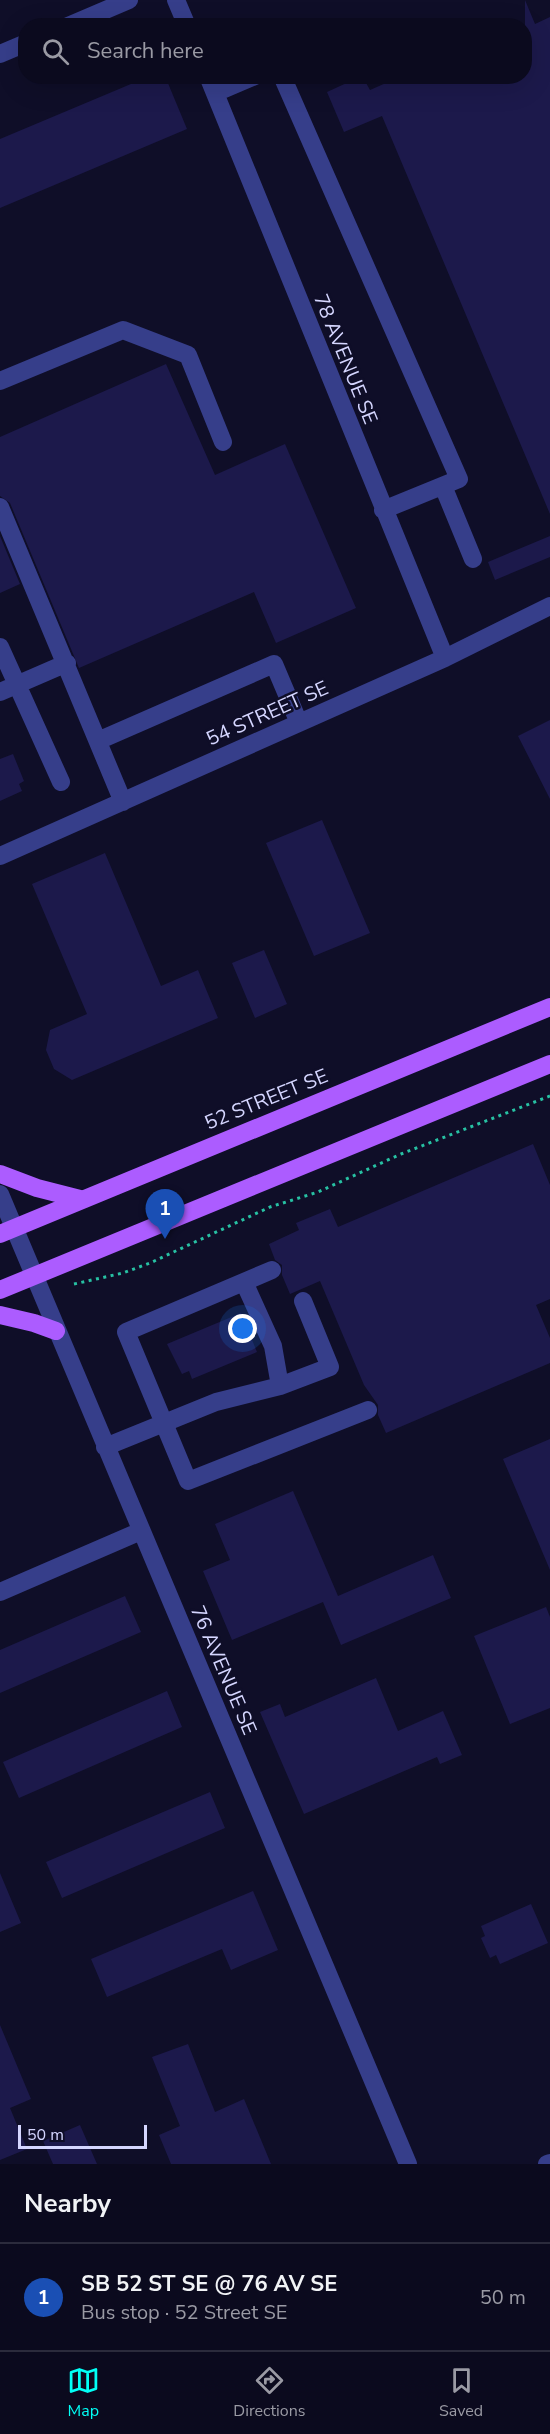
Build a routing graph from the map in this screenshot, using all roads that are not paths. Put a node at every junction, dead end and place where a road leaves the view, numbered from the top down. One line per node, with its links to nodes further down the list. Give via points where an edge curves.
1 (129, 0): 3 (street)
2 (176, 0): 4 (street)
3 (87, 18)
4 (184, 18)
5 (18, 46): 6 (street)
6 (0, 54)
7 (286, 84): 11 (street, via 459,479)
8 (211, 85): 13 (street, 78 AVENUE SE)
9 (0, 381): 10 (street, via 123,330 188,355)
10 (223, 442)
11 (443, 486): 13 (street); 14 (street)
12 (0, 507): 18 (street)
13 (383, 510): 17 (street, 78 AVENUE SE)
14 (473, 560)
15 (550, 606): 17 (street, 54 STREET SE)
16 (0, 647): 19 (street)
17 (445, 658): 21 (street, 54 STREET SE)
18 (67, 663): 19 (street); 22 (street)
19 (17, 684): 20 (street); 23 (street)
20 (0, 692)
21 (299, 723): 22 (street, via 274,664); 24 (street, 54 STREET SE)
22 (100, 740): 24 (street)
23 (61, 782)
24 (123, 802): 25 (street, 54 STREET SE)
25 (0, 856)
26 (550, 1007): 30 (main road, 52 STREET SE)
27 (550, 1064): 33 (main road)
28 (0, 1174): 30 (main road)
29 (0, 1194): 31 (street, 76 AVENUE SE)
30 (80, 1200): 31 (main road, 52 STREET SE)
31 (7, 1231): 33 (street, 76 AVENUE SE)
32 (272, 1270): 34 (street)
33 (33, 1276): 35 (main road); 38 (street, 76 AVENUE SE)
34 (244, 1282): 39 (street, via 273,1347); 41 (street, via 126,1332)
35 (0, 1290)
36 (303, 1301): 39 (street, via 330,1367)
37 (0, 1315): 38 (main road)
38 (56, 1331): 42 (street, 76 AVENUE SE)
39 (279, 1386): 41 (street, via 216,1402)
40 (368, 1410): 41 (street, via 188,1481)
41 (164, 1423): 42 (street)
42 (105, 1447): 43 (street, 76 AVENUE SE)
43 (141, 1531): 44 (street); 45 (street, 76 AVENUE SE)
44 (0, 1592)
45 (408, 2164)

